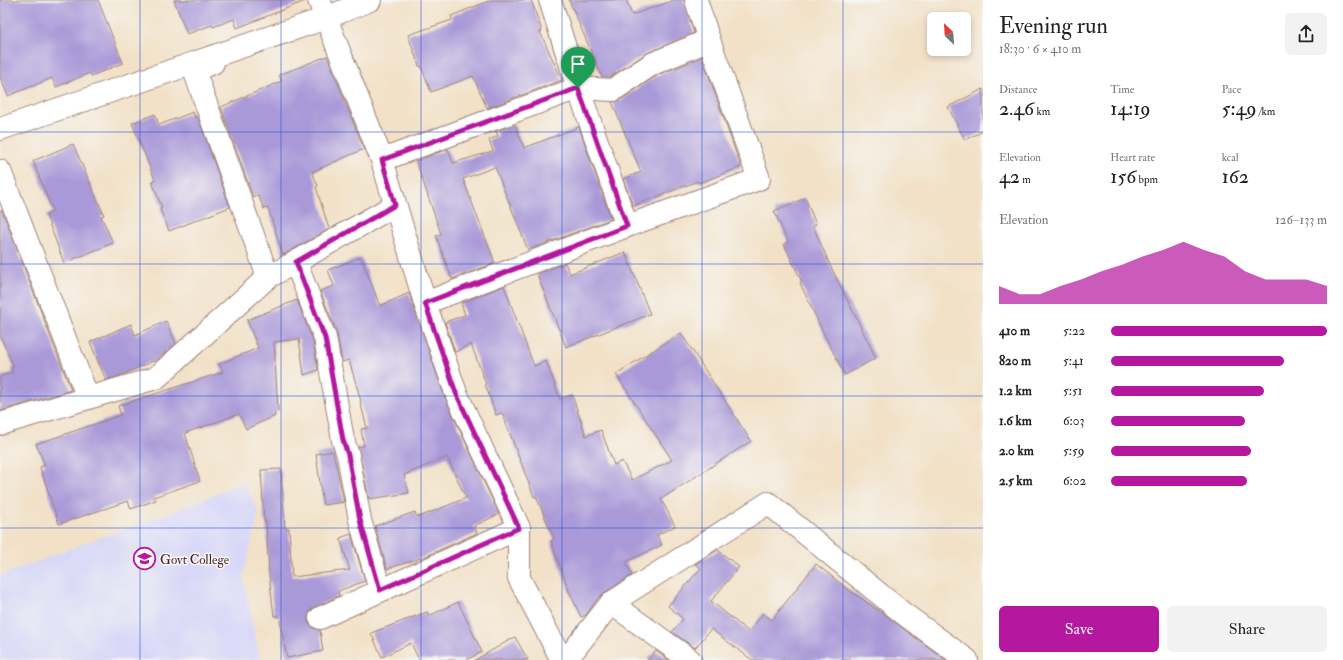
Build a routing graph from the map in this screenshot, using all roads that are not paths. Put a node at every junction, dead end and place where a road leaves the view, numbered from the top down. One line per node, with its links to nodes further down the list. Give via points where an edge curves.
1 (370, 0): 4 (street)
2 (550, 0): 6 (street)
3 (696, 0): 5 (street)
4 (322, 9): 7 (street); 8 (street); 13 (street, via 194,70)
5 (710, 40): 6 (street, via 652,64 613,90); 11 (street, via 759,179)
6 (578, 88): 8 (street); 11 (street)
7 (0, 129)
8 (382, 160): 10 (street)
9 (0, 171): 15 (street)
10 (395, 205): 12 (street); 14 (street)
11 (627, 226): 14 (street)
12 (296, 262): 13 (street); 18 (street, via 325,338 360,520)
13 (268, 277): 15 (street, via 156,378)
14 (425, 303): 17 (street, via 456,393)
15 (88, 398): 16 (street)
16 (0, 424)
17 (519, 528): 18 (street); 21 (street, via 519,578)
18 (380, 590): 20 (street)
19 (611, 603): 22 (street); 23 (street); 24 (street, via 768,503 904,614)
20 (320, 618)
21 (562, 660)
22 (566, 660)
23 (690, 660)
24 (967, 660)

